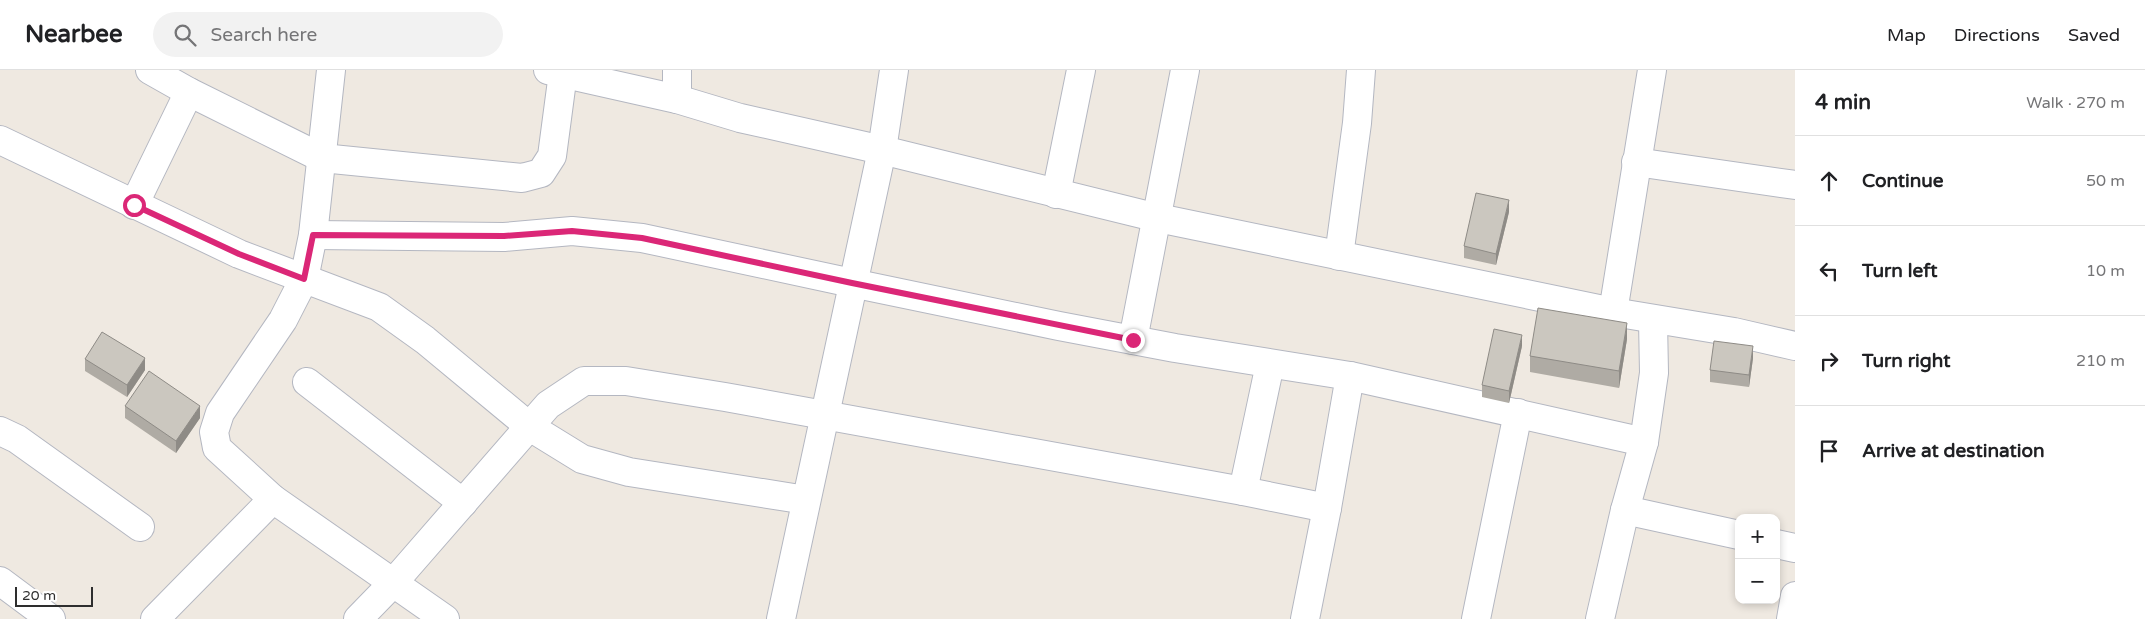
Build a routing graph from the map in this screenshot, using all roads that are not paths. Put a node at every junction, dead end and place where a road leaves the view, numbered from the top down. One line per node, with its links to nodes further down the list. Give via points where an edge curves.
1 (150, 70): 10 (street)
2 (331, 70): 14 (street)
3 (677, 70): 11 (street)
4 (894, 70): 13 (street)
5 (1081, 70): 17 (street)
6 (1185, 70): 19 (street)
7 (1361, 70): 21 (street)
8 (1652, 70): 15 (street)
9 (556, 72): 11 (street); 14 (street, via 552,156 541,173 522,178)
10 (189, 92): 14 (street); 18 (street)
11 (677, 99): 13 (street, via 740,118)
12 (0, 140): 18 (street)
13 (882, 150): 17 (street); 23 (street)
14 (322, 158): 20 (street)
15 (1636, 162): 16 (street); 24 (street)
16 (1795, 185)
17 (1056, 194): 19 (street)
18 (134, 205): 22 (street, via 239,254)
19 (1158, 218): 21 (street); 26 (street)
20 (313, 235): 22 (street); 23 (street, via 504,236 580,232 642,238)
21 (1339, 256): 24 (street)
22 (304, 279): 33 (street, via 379,307 425,340); 37 (street, via 283,320 220,413 214,432 218,448)
23 (852, 283): 26 (street); 32 (street)
24 (1613, 312): 25 (street)
25 (1653, 320): 27 (street, via 1734,332); 35 (street, via 1654,373)
26 (1133, 340): 28 (street)
27 (1795, 346)
28 (1270, 364): 29 (street); 36 (street)
29 (1350, 376): 31 (street); 40 (street)
30 (308, 382): 39 (street)
31 (1518, 412): 35 (street); 55 (street)
32 (825, 415): 33 (street, via 626,381 584,381 548,405); 36 (street); 38 (street)
33 (530, 427): 38 (street, via 582,459 629,472); 39 (street)
34 (0, 431): 42 (street, via 17,439)
35 (1644, 442): 41 (street)
36 (1243, 491): 40 (street)
37 (273, 499): 47 (street); 50 (street)
38 (806, 500): 53 (street)
39 (463, 503): 47 (street)
40 (1327, 508): 54 (street)
41 (1626, 510): 43 (street); 56 (street)
42 (140, 527)
43 (1735, 534)
44 (1780, 545): 45 (street)
45 (1795, 548)
46 (0, 581): 49 (street)
47 (393, 583): 51 (street); 52 (street)
48 (1795, 596): 57 (street)
49 (51, 619)
50 (155, 619)
51 (358, 619)
52 (445, 619)
53 (781, 619)
54 (1305, 619)
55 (1476, 619)
56 (1600, 619)
57 (1791, 619)

